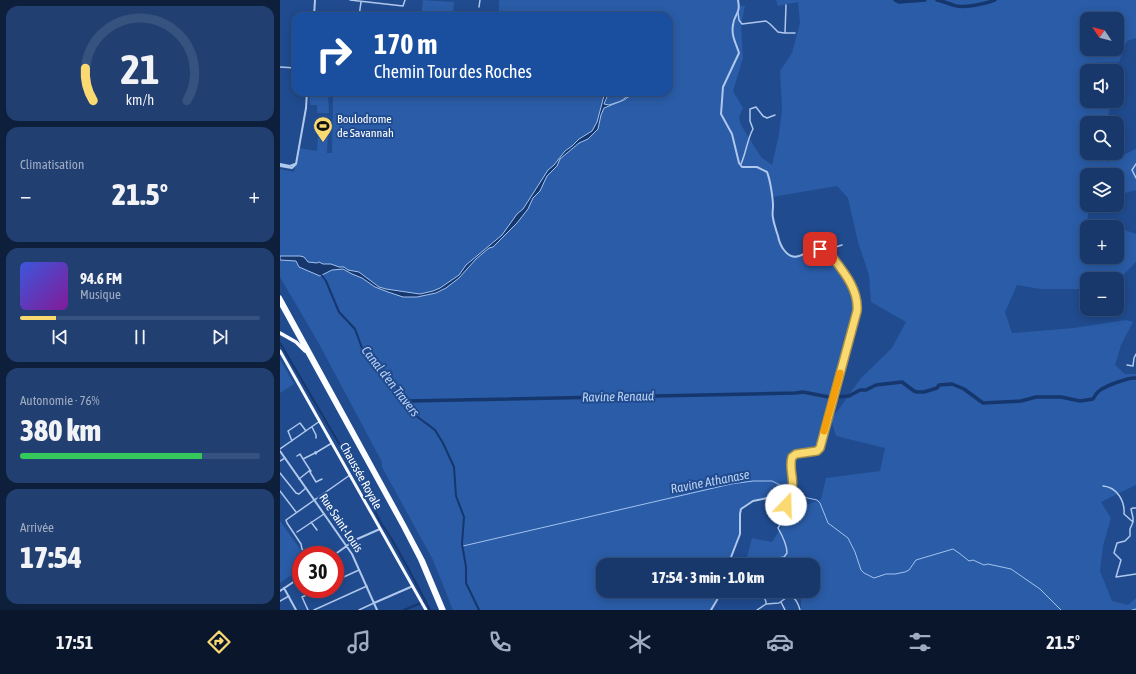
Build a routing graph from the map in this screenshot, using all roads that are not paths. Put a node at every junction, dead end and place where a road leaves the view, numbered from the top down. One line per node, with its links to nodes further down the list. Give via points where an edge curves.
1 (315, 0): 9 (street)
2 (350, 0): 6 (street)
3 (406, 0): 6 (street, via 403,6)
4 (480, 0): 8 (street)
5 (738, 0): 11 (street)
6 (361, 1): 10 (street)
7 (786, 5): 12 (street)
8 (479, 7)
9 (314, 12)
10 (360, 12)
11 (738, 13): 12 (street, via 742,24 766,21 778,32); 20 (street, via 732,33 739,53 723,87 721,114 732,134)
12 (784, 33): 13 (street)
13 (795, 33)
14 (280, 66): 15 (street)
15 (292, 68)
16 (307, 96): 19 (street, via 296,164 292,168)
17 (774, 115): 20 (street, via 767,118 756,106 750,108 753,129)
18 (1136, 164): 21 (street, via 1132,171)
19 (280, 165)
20 (740, 165): 23 (street, via 757,167 767,172 773,205 772,217 780,244 788,254 800,256 817,249)
21 (1136, 178)
22 (842, 245): 23 (street)
23 (826, 250): 50 (street, via 850,281 857,296 857,311 820,448 792,457 793,487)
24 (280, 297): 90 (highway, via 423,560)
25 (280, 303): 29 (highway)
26 (280, 333): 29 (highway, via 300,344)
27 (280, 351): 31 (main road, Chaussée Royale)
28 (1136, 354): 30 (street, via 1132,366)
29 (313, 362): 89 (highway, via 406,534)
30 (1127, 365)
31 (320, 421): 32 (street); 36 (main road, Chaussée Royale)
32 (312, 427): 33 (street); 34 (street)
33 (306, 431): 35 (street); 35 (street, via 300,422 288,431)
34 (316, 438)
35 (292, 441): 37 (street)
36 (332, 443): 40 (street); 44 (main road, Chaussée Royale)
37 (280, 450): 39 (street, Rue Saint-Louis)
38 (297, 456): 40 (street, via 300,454)
39 (285, 458): 41 (street); 45 (street, Rue Saint-Louis)
40 (303, 459): 42 (street)
41 (280, 461)
42 (310, 471): 45 (street); 46 (street, via 316,482)
43 (280, 473): 48 (street, via 296,493)
44 (350, 475): 51 (street); 57 (main road, Chaussée Royale)
45 (299, 479): 48 (street, Rue Saint-Louis)
46 (322, 479)
47 (1103, 486): 56 (street, via 1118,493 1124,503 1124,514)
48 (306, 488): 51 (street, Rue Saint-Louis)
49 (280, 491): 53 (street)
50 (788, 494): 63 (street, via 753,501 741,509 740,534); 64 (street, via 785,516 778,528 787,553)
51 (314, 500): 53 (street); 54 (street, Rue Saint-Louis)
52 (1136, 508): 56 (street, via 1130,509)
53 (296, 512): 60 (street, via 287,519 286,524)
54 (324, 514): 55 (street); 61 (street, Rue Saint-Louis)
55 (311, 522): 58 (street); 59 (street)
56 (1133, 522): 66 (street, via 1130,536 1117,543 1114,554 1122,560 1116,577)
57 (380, 529): 61 (street); 70 (main road, Chaussée Royale)
58 (317, 530)
59 (297, 532)
60 (301, 546)
61 (347, 546): 62 (street); 65 (street, Rue Saint-Louis)
62 (344, 548)
63 (731, 558)
64 (779, 558)
65 (359, 570): 67 (street); 69 (street, Rue Saint-Louis)
66 (1136, 574)
67 (344, 577)
68 (292, 583): 71 (street)
69 (367, 586): 79 (street, Rue Saint-Louis); 81 (street)
70 (413, 586): 79 (street); 88 (main road, Chaussée Royale)
71 (284, 588): 72 (street); 73 (street)
72 (280, 591)
73 (289, 596): 77 (street); 83 (street)
74 (302, 598): 84 (street)
75 (717, 598): 91 (street)
76 (764, 598): 80 (street)
77 (280, 601)
78 (781, 602): 80 (street); 93 (street); 94 (street, via 792,596)
79 (374, 603): 86 (street); 87 (street, Rue Saint-Louis)
80 (766, 604): 82 (street)
81 (318, 609): 85 (street)
82 (760, 609): 92 (street)
83 (296, 610)
84 (308, 610)
85 (314, 610)
86 (359, 610)
87 (377, 610)
88 (426, 610)
89 (441, 610)
90 (444, 610)
91 (712, 610)
92 (757, 610)
93 (785, 610)
94 (800, 610)

